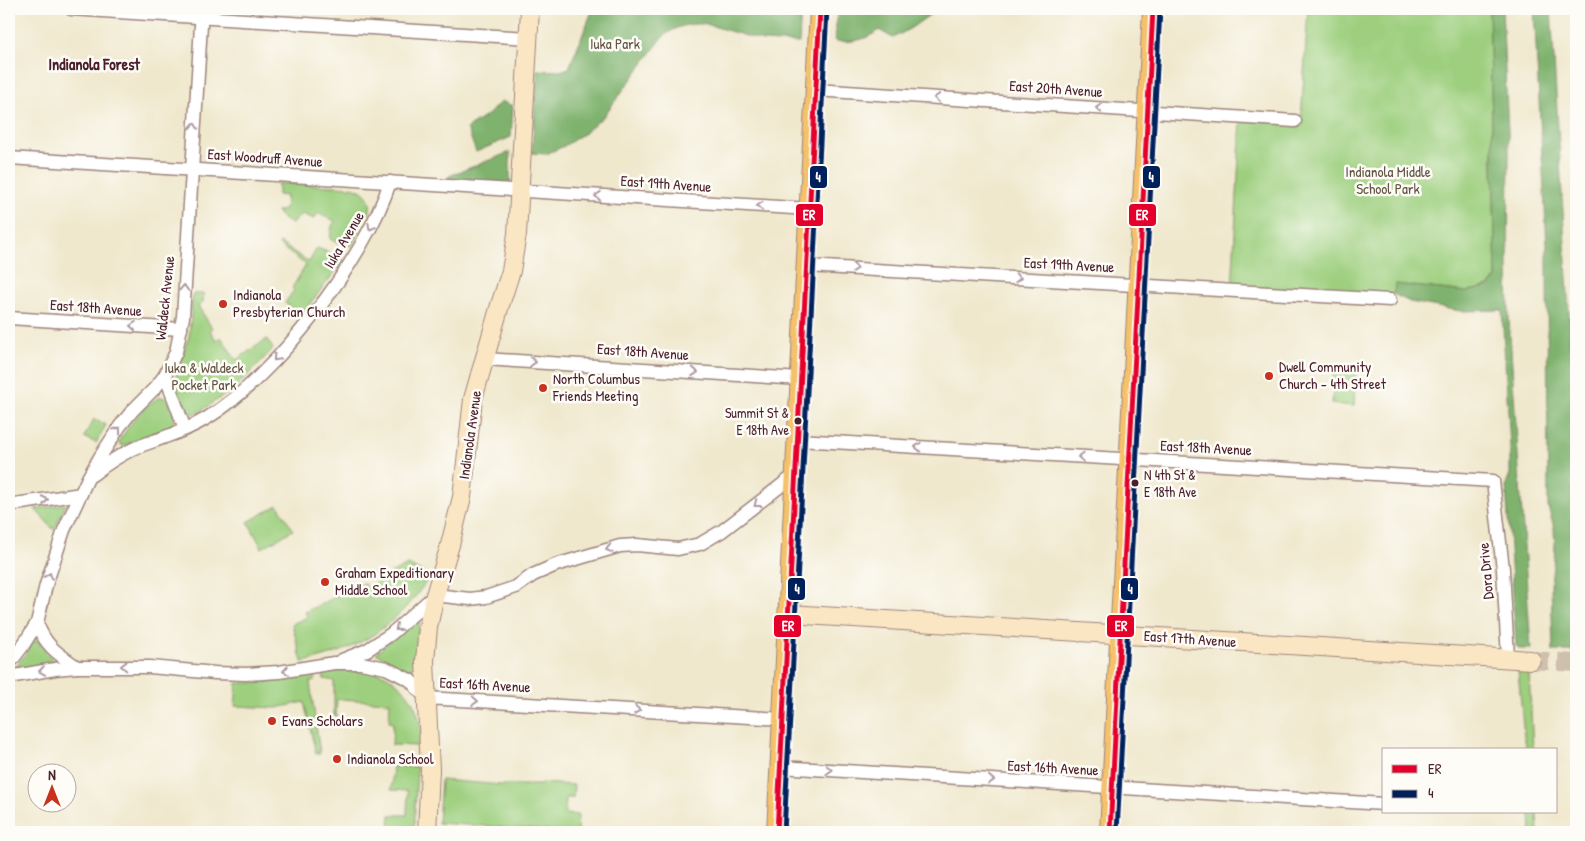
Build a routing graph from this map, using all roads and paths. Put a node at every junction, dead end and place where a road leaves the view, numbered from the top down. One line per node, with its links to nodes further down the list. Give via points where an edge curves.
1 (71, 9): 5 (street)
2 (530, 9): 6 (street, Indianola Avenue)
3 (820, 9): 7 (main road)
4 (1153, 9): 8 (main road)
5 (202, 13): 6 (street); 11 (street, Waldeck Avenue, one-way to 5)
6 (528, 38): 13 (street, Indianola Avenue)
7 (815, 90): 8 (street, East 20th Avenue, one-way to 7); 14 (main road)
8 (1148, 111): 9 (street, East 20th Avenue); 16 (main road)
9 (1295, 121)
10 (9, 158): 11 (street, East Woodruff Avenue)
11 (192, 169): 12 (street, East Woodruff Avenue); 19 (street, Waldeck Avenue, one-way to 11)
12 (390, 182): 13 (street, East Woodruff Avenue); 23 (street, Iuka Avenue, one-way to 23, via 364,241 305,325 279,356 234,399)
13 (520, 191): 14 (street, East 19th Avenue, one-way to 13); 20 (street, Indianola Avenue, via 511,271)
14 (809, 209): 15 (main road)
15 (807, 266): 16 (street, East 19th Avenue, one-way to 16); 22 (main road)
16 (1138, 285): 17 (street, East 19th Avenue); 25 (main road)
17 (1390, 300)
18 (9, 318): 19 (street, East 18th Avenue, one-way to 18)
19 (181, 329): 21 (street, Waldeck Avenue, via 176,352)
20 (484, 359): 22 (street, East 18th Avenue, one-way to 22); 31 (street, Indianola Avenue, via 473,399 462,497)
21 (165, 375): 23 (street); 27 (street, Waldeck Avenue, one-way to 21, via 120,426)
22 (801, 379): 24 (main road)
23 (185, 429): 27 (street, Iuka Avenue, via 133,449)
24 (798, 440): 25 (street, East 18th Avenue, one-way to 24); 26 (main road)
25 (1129, 460): 28 (street, East 18th Avenue); 34 (main road)
26 (796, 474): 31 (street, one-way to 31, via 700,544 678,549 620,546 556,565 516,587 486,596 470,599); 32 (main road)
27 (88, 478): 29 (street, Waldeck Avenue)
28 (1493, 482): 35 (street, Dora Drive, via 1503,568)
29 (81, 494): 30 (street, one-way to 29); 33 (street, Waldeck Avenue, one-way to 29, via 53,562)
30 (9, 505)
31 (435, 595): 38 (street, one-way to 38, via 391,634 367,650); 41 (street, Indianola Avenue, via 427,635)
32 (789, 614): 34 (street, East 17th Avenue); 42 (main road)
33 (37, 623): 37 (street, Waldeck Avenue); 39 (street, via 40,633 53,650)
34 (1121, 634): 35 (street, East 17th Avenue); 44 (main road)
35 (1508, 658): 36 (street, East 17th Avenue)
36 (1531, 660)
37 (9, 664)
38 (334, 664): 39 (street, East 16th Avenue, one-way to 39, via 246,674 150,666); 41 (street, East 16th Avenue, via 361,663 386,668 410,680)
39 (76, 667): 40 (street, East 16th Avenue, one-way to 40)
40 (9, 677)
41 (426, 698): 42 (street, East 16th Avenue, one-way to 42); 46 (street, Indianola Avenue, via 430,770)
42 (783, 719): 43 (main road)
43 (780, 768): 44 (street, East 16th Avenue, one-way to 44); 47 (main road)
44 (1112, 788): 45 (street, East 16th Avenue); 48 (main road)
45 (1382, 804)
46 (427, 832)
47 (777, 832)
48 (1110, 832)

